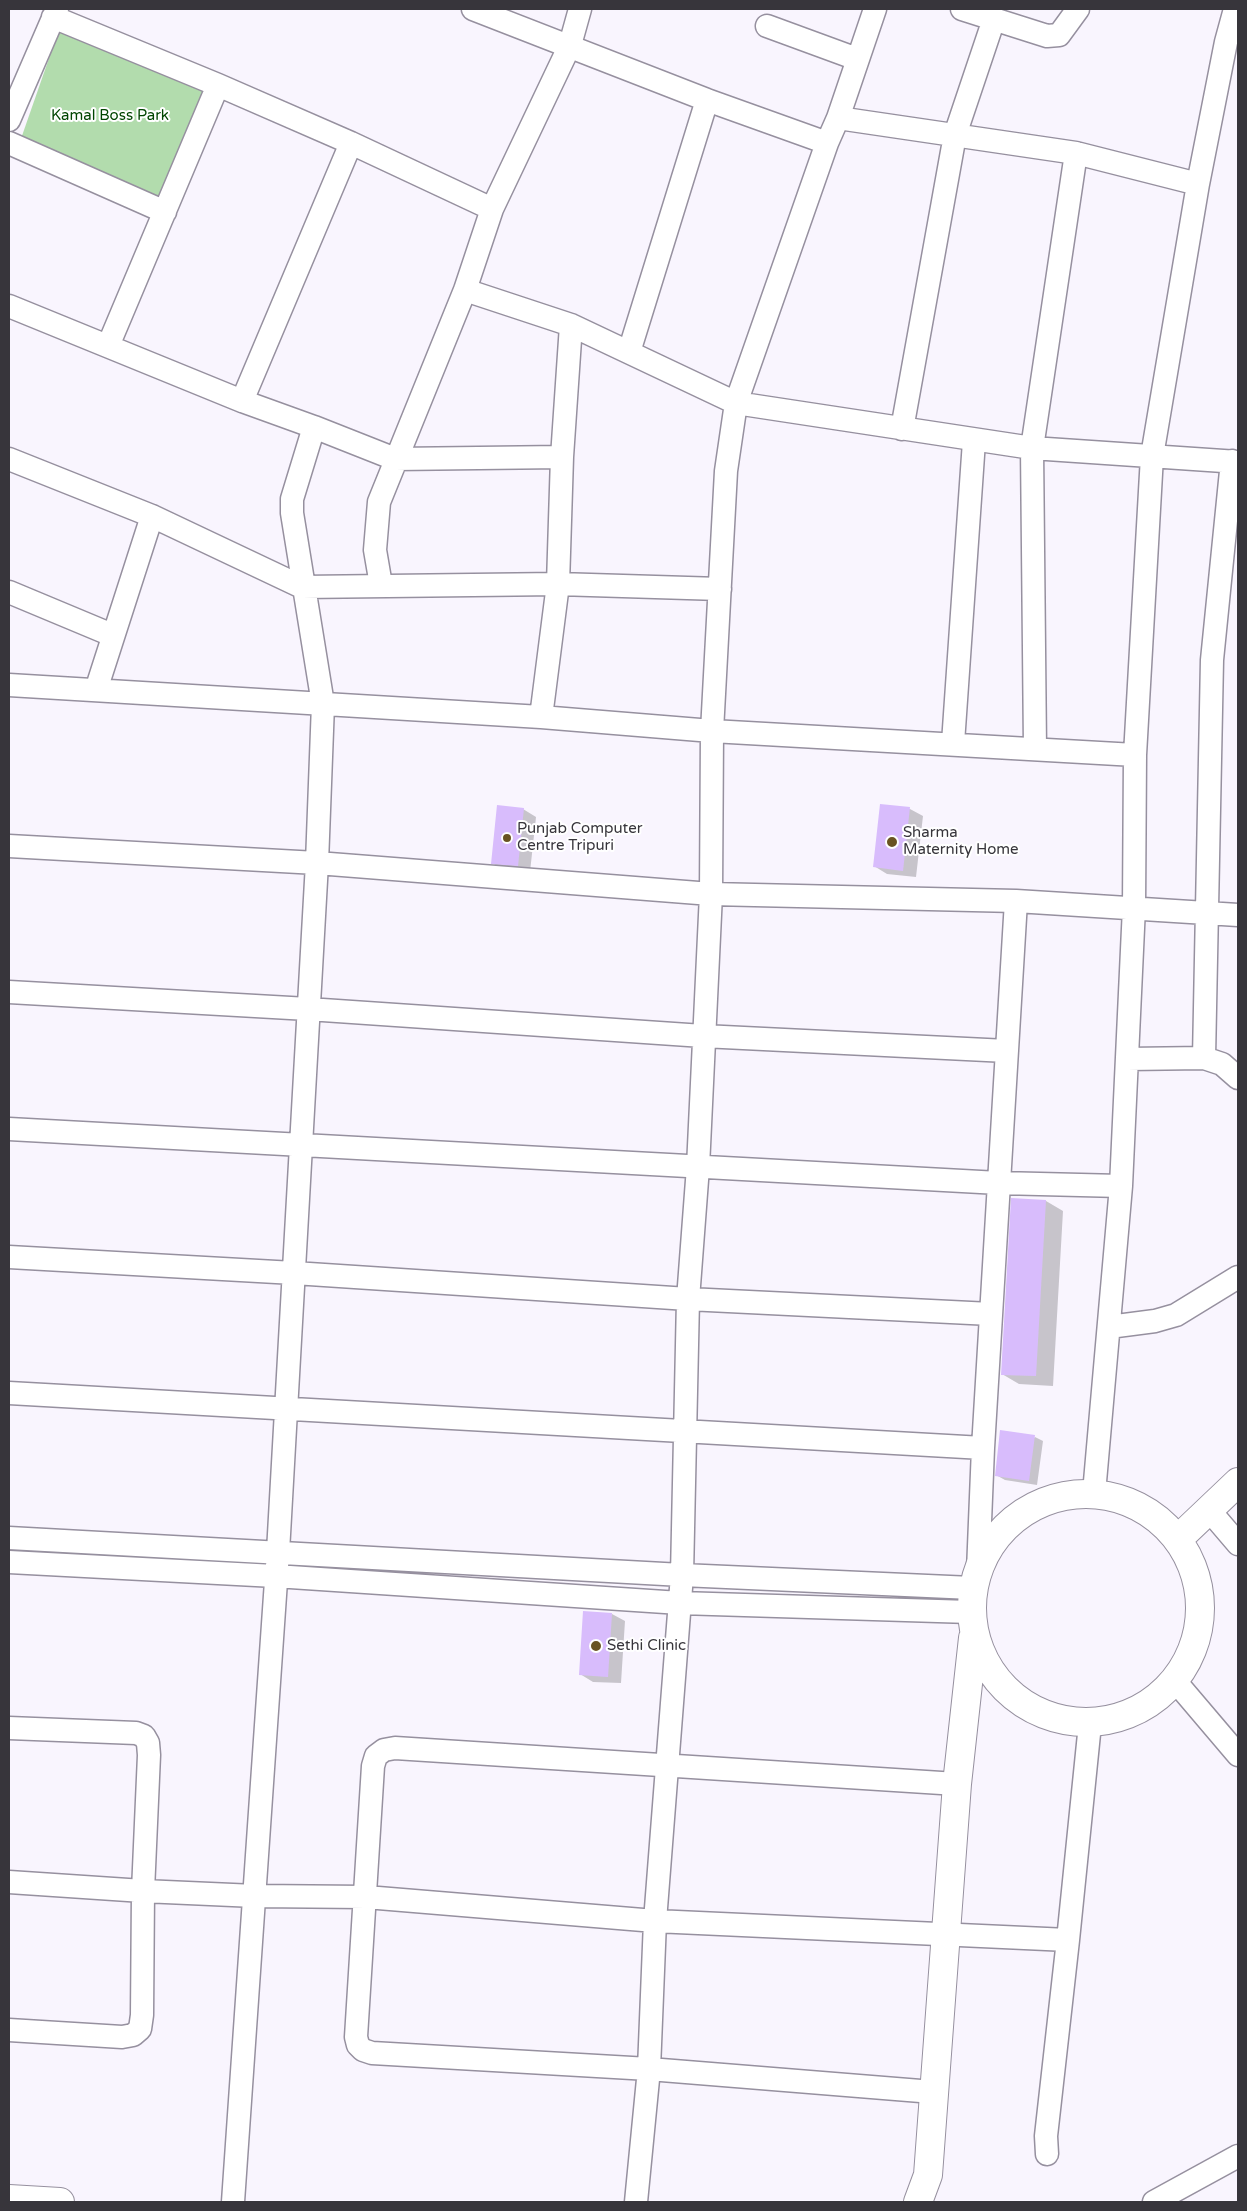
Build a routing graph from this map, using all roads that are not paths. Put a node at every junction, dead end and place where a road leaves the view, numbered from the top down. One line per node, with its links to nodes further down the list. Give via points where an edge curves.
1 (473, 9): 10 (street)
2 (580, 9): 10 (street)
3 (874, 9): 11 (street)
4 (962, 9): 8 (street)
5 (1078, 9): 8 (street, via 1060,34 1047,36)
6 (1235, 9): 21 (street)
7 (55, 13): 12 (street); 15 (street)
8 (994, 19): 16 (street)
9 (767, 26): 11 (street)
10 (570, 45): 13 (street); 22 (street)
11 (857, 59): 14 (street)
12 (218, 85): 18 (street); 23 (street)
13 (707, 100): 19 (street); 28 (street)
14 (838, 118): 16 (street); 19 (street)
15 (9, 120)
16 (955, 135): 20 (street); 32 (street)
17 (9, 142): 23 (street)
18 (351, 143): 22 (street); 29 (street)
19 (827, 143): 30 (street)
20 (1076, 154): 21 (street); 34 (street)
21 (1198, 184): 35 (street)
22 (492, 209): 24 (street)
23 (165, 212): 27 (street)
24 (465, 290): 26 (street); 37 (street)
25 (9, 306): 27 (street)
26 (571, 325): 28 (street); 36 (street)
27 (108, 346): 29 (street)
28 (629, 352): 30 (street)
29 (242, 401): 31 (street)
30 (736, 403): 32 (street); 44 (street, via 726,471)
31 (314, 427): 37 (street); 43 (street, via 292,499)
32 (902, 430): 33 (street)
33 (974, 441): 34 (street); 52 (street)
34 (1032, 448): 35 (street); 53 (street)
35 (1152, 456): 39 (street); 54 (street)
36 (562, 457): 37 (street); 41 (street)
37 (394, 458): 42 (street, via 378,502 375,529)
38 (9, 459): 40 (street)
39 (1235, 461): 60 (street, via 1212,660)
40 (152, 516): 43 (street); 46 (street)
41 (558, 584): 42 (street); 44 (street); 50 (street)
42 (381, 585): 43 (street)
43 (302, 587): 49 (street)
44 (720, 589): 51 (street)
45 (9, 592): 46 (street)
46 (112, 636): 48 (street)
47 (9, 685): 48 (street)
48 (96, 690): 49 (street)
49 (322, 704): 50 (street); 56 (street)
50 (541, 718): 51 (street)
51 (712, 731): 52 (street); 57 (street)
52 (953, 744): 53 (street)
53 (1035, 749): 54 (street)
54 (1135, 755): 59 (street)
55 (9, 846): 56 (street)
56 (317, 863): 57 (street); 63 (street)
57 (711, 894): 58 (street); 64 (street)
58 (1016, 901): 59 (street); 65 (street)
59 (1134, 907): 60 (street); 67 (street)
60 (1206, 911): 61 (street); 66 (street)
61 (1238, 914)
62 (9, 992): 63 (street)
63 (308, 1009): 64 (street); 70 (street)
64 (703, 1036): 65 (street); 71 (street)
65 (1007, 1051): 72 (street)
66 (1204, 1058): 67 (street); 68 (street, via 1222,1064)
67 (1127, 1059): 73 (street)
68 (1238, 1078)
69 (9, 1129): 70 (street)
70 (301, 1144): 71 (street); 75 (street)
71 (698, 1167): 72 (street); 77 (street)
72 (999, 1182): 73 (street); 78 (street)
73 (1121, 1186): 79 (street)
74 (9, 1257): 75 (street)
75 (294, 1273): 77 (street); 81 (street)
76 (1238, 1277): 79 (street, via 1176,1315)
77 (688, 1299): 78 (street); 82 (street)
78 (991, 1314): 83 (street)
79 (1109, 1327): 85 (street)
80 (9, 1393): 81 (street)
81 (286, 1408): 82 (street); 90 (street)
82 (684, 1430): 83 (street); 92 (street)
83 (983, 1448): 94 (street)
84 (1238, 1482): 86 (street)
85 (1094, 1494): 88 (street, via 1126,1500 1155,1516); 94 (street, via 1062,1496 1031,1507 1005,1527 985,1553)
86 (1208, 1510): 88 (street); 89 (street)
87 (9, 1538): 90 (street)
88 (1178, 1539): 96 (street, via 1194,1572 1201,1608 1195,1644)
89 (1238, 1544)
90 (278, 1552): 92 (street); 93 (street)
91 (9, 1562): 93 (street)
92 (682, 1575): 94 (street); 95 (street)
93 (275, 1576): 95 (street); 104 (street)
94 (973, 1601): 95 (street); 97 (street, via 988,1671 1015,1700 1051,1719); 101 (street)
95 (680, 1603): 100 (street)
96 (1176, 1682): 97 (street, via 1154,1701 1124,1717); 99 (street)
97 (1090, 1724): 108 (street)
98 (9, 1728): 103 (street, via 144,1736 149,1755)
99 (1238, 1754)
100 (667, 1767): 101 (street); 105 (street, via 395,1748 384,1750 376,1756 373,1766); 106 (street)
101 (957, 1784): 107 (street)
102 (9, 1882): 103 (street)
103 (142, 1891): 104 (street); 109 (street, via 140,2029 133,2035 122,2037)
104 (255, 1896): 105 (street); 116 (street)
105 (366, 1897): 106 (street); 110 (street, via 356,2037 362,2050)
106 (655, 1921): 107 (street); 110 (street)
107 (946, 1935): 108 (street); 111 (street)
108 (1068, 1940): 112 (street, via 1046,2136)
109 (9, 2030)
110 (649, 2069): 111 (street); 117 (street)
111 (933, 2092): 118 (street, via 928,2175)
112 (1047, 2154)
113 (1238, 2156): 119 (street)
114 (9, 2199): 115 (street)
115 (60, 2202)
116 (233, 2202)
117 (636, 2202)
118 (918, 2202)
119 (1154, 2202)

